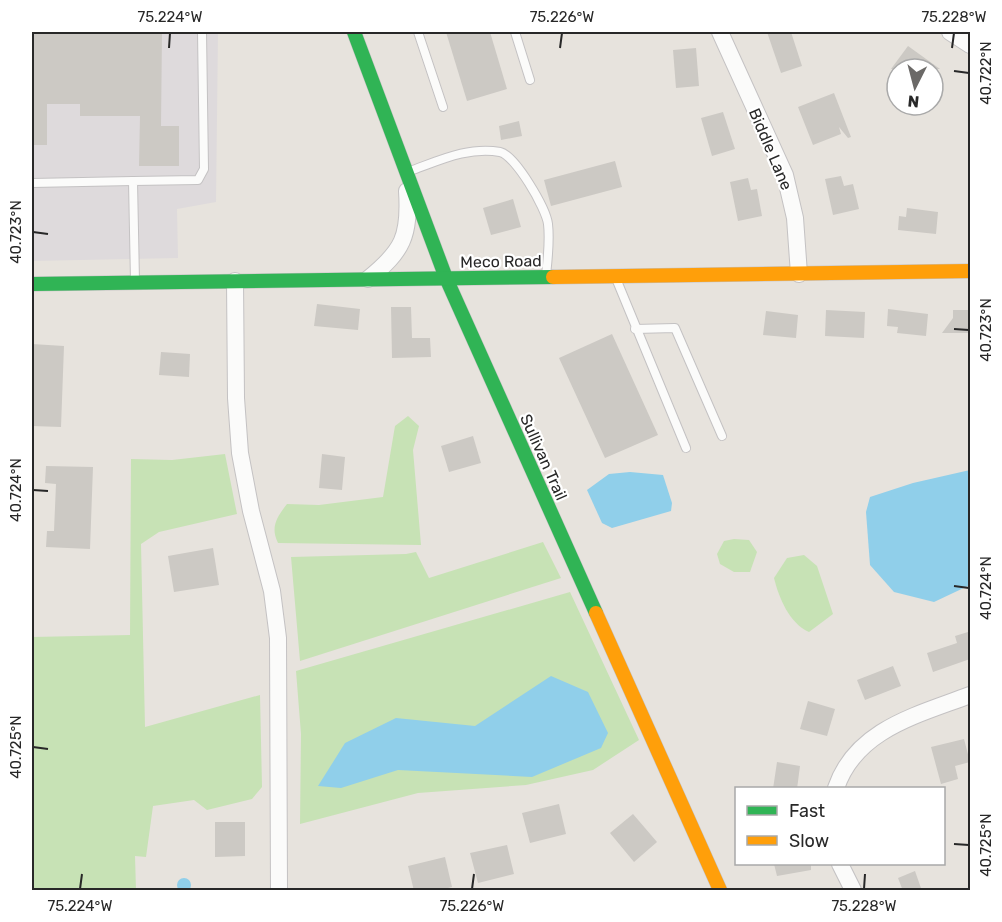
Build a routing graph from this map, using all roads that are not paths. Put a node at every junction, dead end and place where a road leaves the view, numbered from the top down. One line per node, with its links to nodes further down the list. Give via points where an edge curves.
1 (202, 32): 11 (lane, via 204,170 198,180)
2 (418, 32): 9 (lane)
3 (515, 32): 8 (lane)
4 (720, 32): 14 (street, Biddle Lane, via 785,175 795,218)
5 (950, 32): 7 (street)
6 (359, 33): 10 (street, Sullivan Trail)
7 (970, 45)
8 (530, 80)
9 (443, 107)
10 (406, 172): 16 (lane, via 456,154 503,153 517,164 547,220); 17 (street, Sullivan Trail); 18 (street, via 409,221 404,241 390,261)
11 (133, 181): 12 (lane); 20 (lane)
12 (32, 183)
13 (970, 271): 14 (street, Meco Road)
14 (800, 273): 15 (street, Meco Road)
15 (615, 276): 16 (street, Meco Road); 22 (lane)
16 (546, 277): 17 (street, Meco Road)
17 (446, 278): 18 (street, Meco Road); 29 (street, Sullivan Trail)
18 (368, 279): 19 (street, Meco Road)
19 (235, 281): 20 (street, Meco Road); 28 (street, via 240,453 272,591 278,638)
20 (135, 282): 21 (street, Meco Road)
21 (32, 284)
22 (634, 329): 23 (lane, via 675,328); 24 (lane)
23 (722, 436)
24 (686, 448)
25 (970, 695): 26 (street, via 882,730 856,754)
26 (837, 787)
27 (840, 865): 30 (street)
28 (279, 891)
29 (720, 891)
30 (853, 891)

